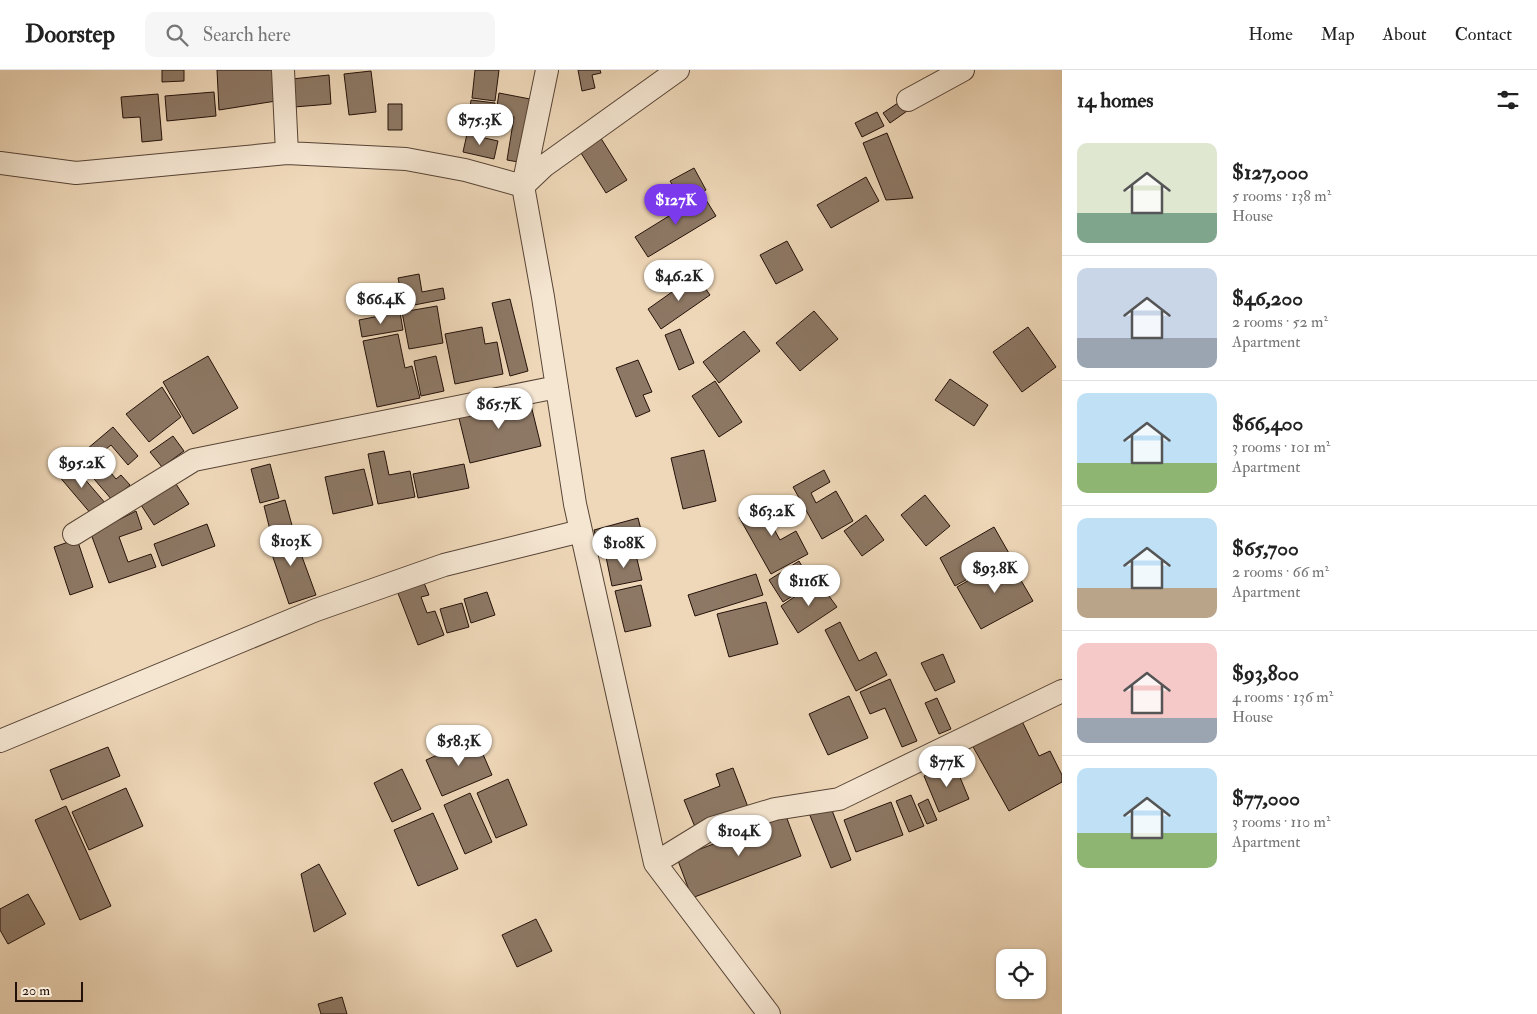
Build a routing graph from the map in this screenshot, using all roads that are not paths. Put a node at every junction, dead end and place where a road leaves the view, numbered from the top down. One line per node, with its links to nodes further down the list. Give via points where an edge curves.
1 (283, 70): 6 (street)
2 (547, 70): 8 (street)
3 (678, 70): 8 (street, via 544,166)
4 (963, 70): 5 (street)
5 (908, 100)
6 (287, 154): 7 (street, via 76,173); 8 (street, via 406,159 466,170)
7 (0, 163)
8 (522, 186): 9 (street, via 544,297)
9 (557, 387): 10 (street); 11 (street, via 194,460)
10 (581, 530): 13 (street, via 444,565 316,610); 14 (street)
11 (74, 534)
12 (1062, 692): 14 (street, via 839,799 775,810 712,828)
13 (0, 741)
14 (655, 864): 15 (street)
15 (769, 1014)

